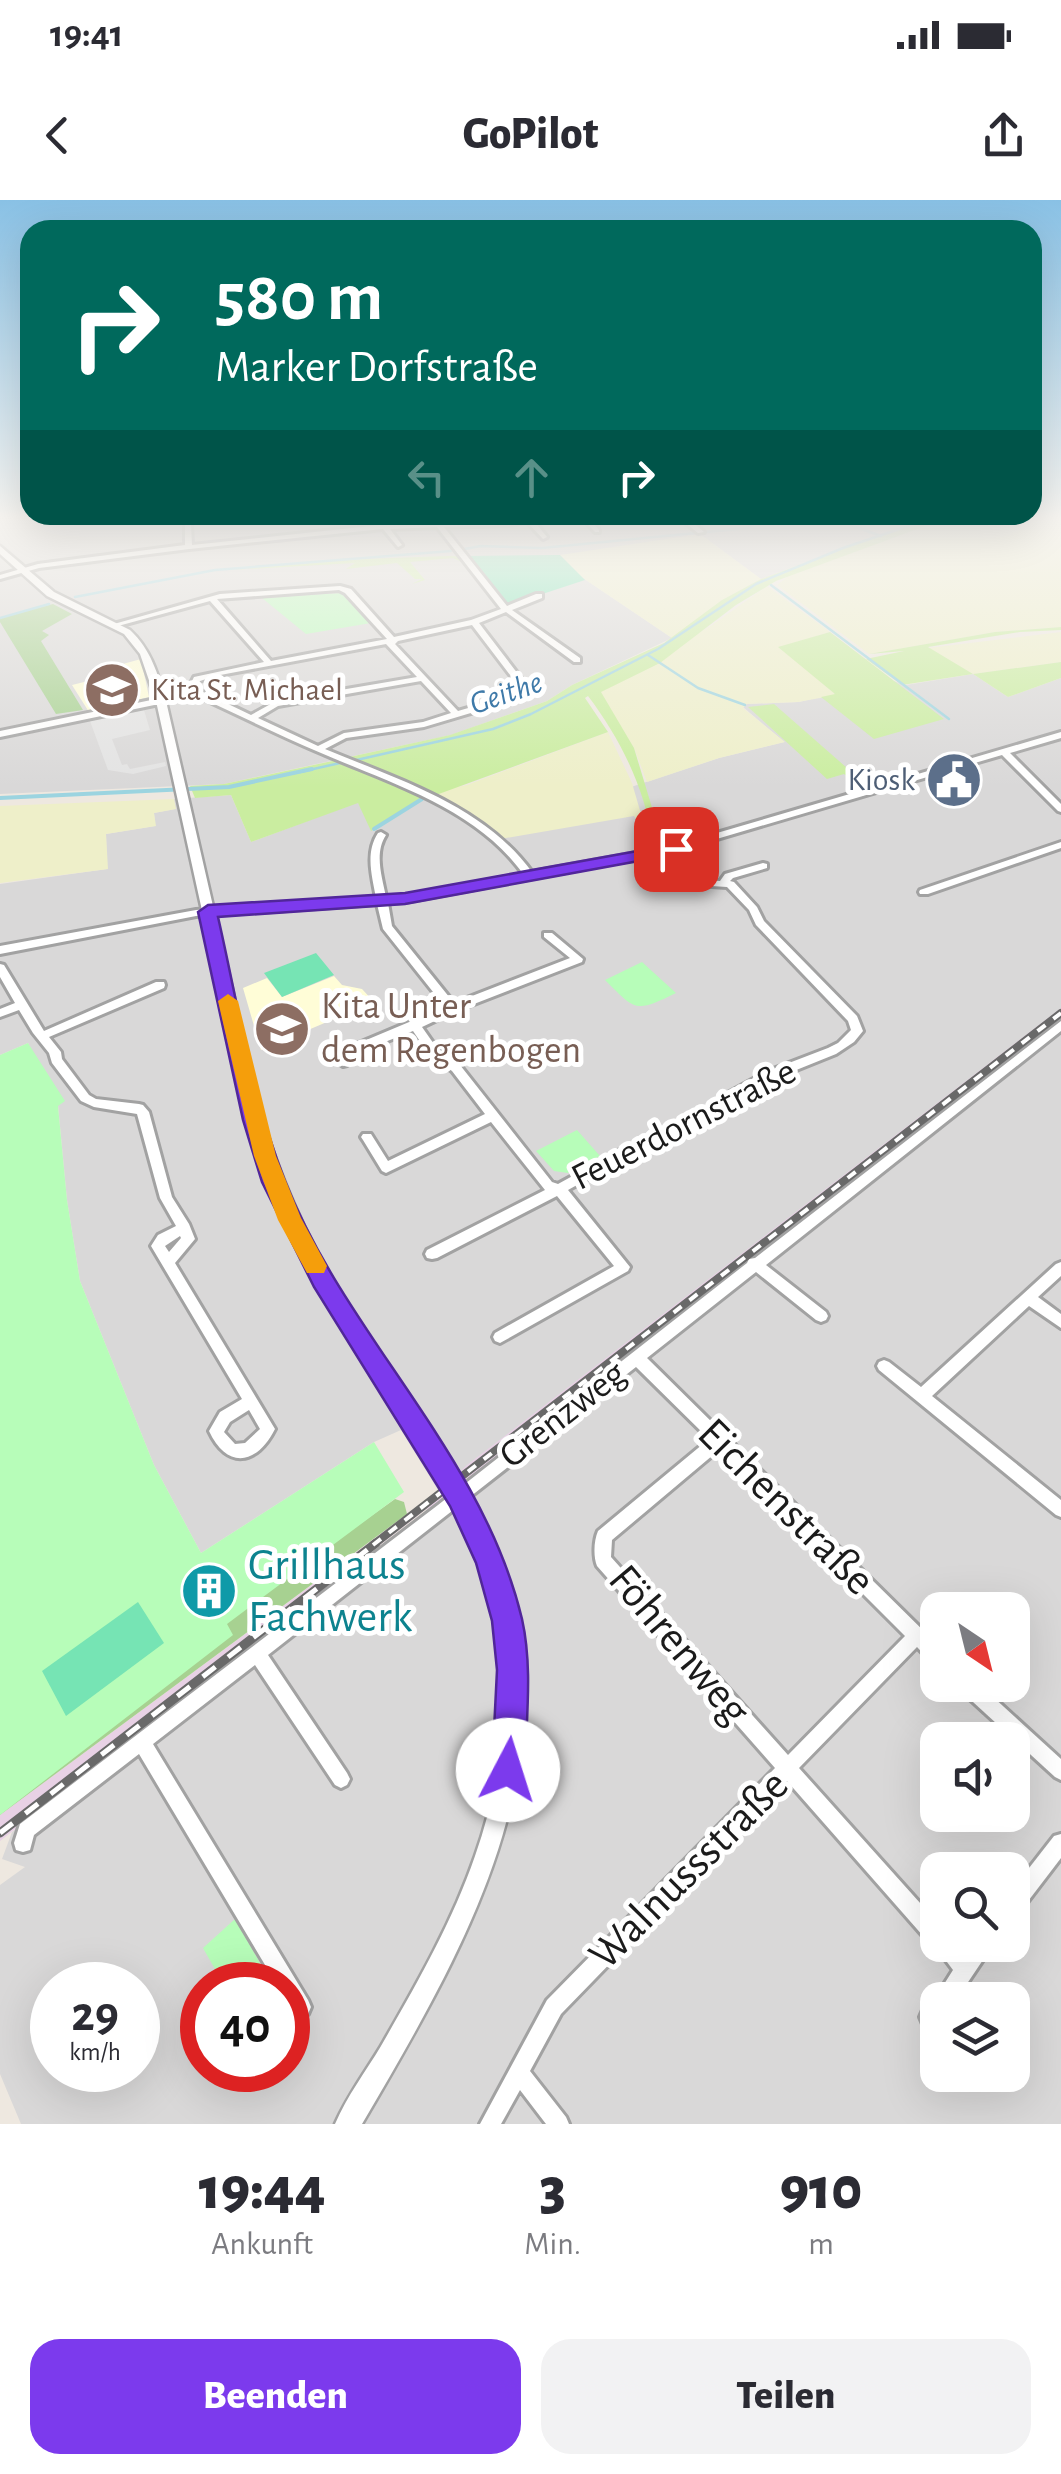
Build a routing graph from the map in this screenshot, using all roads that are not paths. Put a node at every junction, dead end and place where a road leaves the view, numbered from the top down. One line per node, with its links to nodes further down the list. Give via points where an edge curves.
1 (78, 607): 8 (street)
2 (180, 607): 8 (street)
3 (220, 607): 11 (street)
4 (360, 607): 9 (street)
5 (512, 607): 6 (street)
6 (507, 609): 7 (street); 10 (street)
7 (474, 622): 9 (street); 14 (street, via 528,693)
8 (118, 624): 13 (street, via 146,652)
9 (392, 642): 11 (street); 12 (street)
10 (578, 660)
11 (268, 662): 15 (street, via 201,677 193,687)
12 (423, 678): 14 (street); 15 (street, via 276,704)
13 (161, 701): 16 (street); 31 (street)
14 (457, 715): 18 (street, via 344,736)
15 (251, 718): 18 (street)
16 (1, 731)
17 (1061, 735): 19 (street)
18 (318, 749): 27 (street, via 453,808)
19 (1004, 752): 21 (street); 25 (street)
20 (1061, 786): 21 (street)
21 (1042, 789): 22 (street)
22 (1061, 809)
23 (381, 834): 30 (street)
24 (1061, 845): 29 (street)
25 (670, 850): 27 (street); 28 (street, Feuerdornstraße, via 700,882)
26 (763, 866): 28 (street)
27 (529, 876): 30 (street)
28 (725, 881): 45 (street, Feuerdornstraße, via 853,1019 857,1032)
29 (924, 892)
30 (380, 902): 31 (street); 37 (street, via 392,937)
31 (214, 911): 33 (street); 58 (street, via 254,1120 274,1182 323,1280)
32 (548, 935): 37 (street, via 578,960)
33 (0, 950)
34 (0, 968): 36 (street)
35 (160, 985): 41 (street)
36 (21, 1005): 38 (street); 41 (street)
37 (452, 1008): 39 (street)
38 (0, 1013)
39 (416, 1025): 42 (street, via 344,1054); 43 (street, Feuerdornstraße)
40 (1061, 1026): 47 (street, Grenzweg)
41 (44, 1035): 56 (street, via 88,1100 143,1112 163,1191 188,1239 168,1262)
42 (343, 1062)
43 (494, 1116): 44 (street, via 386,1168); 45 (street, Feuerdornstraße, via 548,1186)
44 (367, 1137)
45 (559, 1190): 46 (street); 52 (street, via 622,1267)
46 (432, 1254)
47 (754, 1263): 50 (street); 53 (street, Grenzweg)
48 (1061, 1268): 49 (street)
49 (1029, 1298): 51 (street); 55 (street)
50 (821, 1316)
51 (1061, 1322)
52 (500, 1336)
53 (636, 1357): 57 (street, Eichenstraße); 58 (street, Grenzweg)
54 (884, 1366): 55 (street)
55 (922, 1396): 59 (street)
56 (250, 1402)
57 (718, 1440): 60 (street, Eichenstraße); 65 (street, Föhrenweg, via 604,1536 603,1560)
58 (460, 1496): 62 (street, Grenzweg); 78 (street, via 490,1560 507,1621 513,1670 500,1816 475,1896)
59 (1061, 1510)
60 (916, 1636): 61 (street, Eichenstraße); 65 (street, Walnussstraße)
61 (920, 1640)
62 (256, 1652): 64 (street, Grenzweg); 67 (street)
63 (986, 1702): 66 (street)
64 (141, 1741): 68 (street, Grenzweg, via 26,1830); 72 (street)
65 (788, 1771): 71 (street, Föhrenweg); 77 (street, Walnussstraße, via 554,2007)
66 (1061, 1771)
67 (341, 1779)
68 (23, 1843)
69 (1061, 1843): 70 (street)
70 (1030, 1883)
71 (920, 1918)
72 (274, 1962)
73 (959, 1962): 75 (street)
74 (970, 1962): 75 (street)
75 (965, 1969): 76 (street)
76 (956, 1982)
77 (518, 2072): 79 (street, Walnussstraße); 80 (street)
78 (348, 2124)
79 (490, 2124)
80 (558, 2124)

